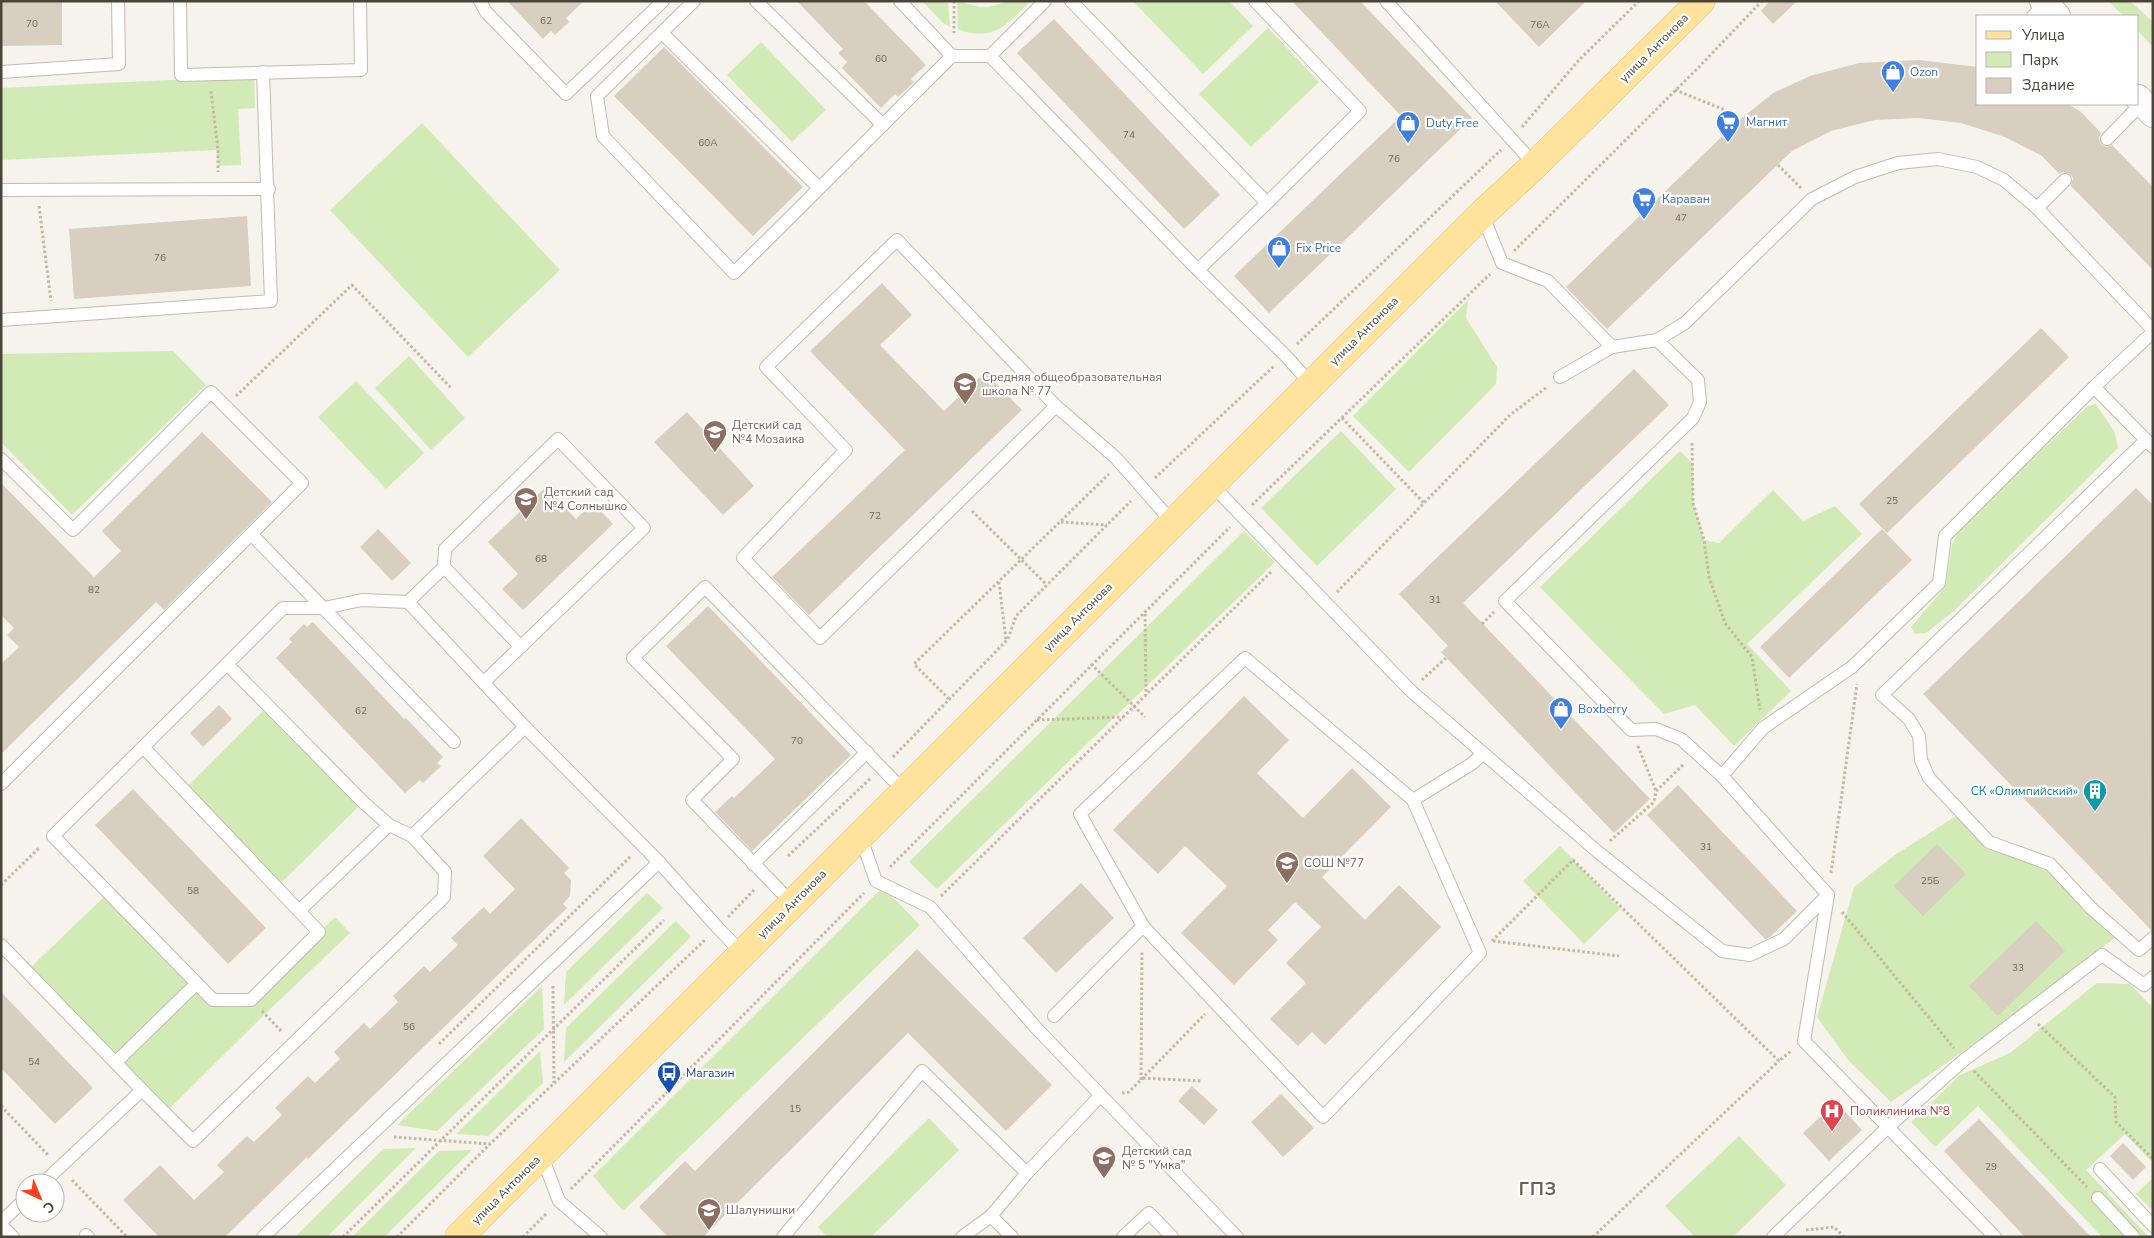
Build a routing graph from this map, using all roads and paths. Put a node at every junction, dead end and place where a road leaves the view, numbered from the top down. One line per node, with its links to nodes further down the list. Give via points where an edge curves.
1 (118, 1): 21 (lane, via 119,64)
2 (180, 1): 23 (lane, via 181,75)
3 (360, 1): 22 (lane, via 361,70)
4 (480, 1): 5 (lane, via 486,12 566,94)
5 (663, 1)
6 (694, 1): 18 (lane)
7 (756, 1): 27 (lane)
8 (900, 1): 19 (lane)
9 (954, 1): 17 (path)
10 (1045, 1): 20 (lane)
11 (1071, 1): 39 (lane)
12 (1255, 1): 39 (lane, via 1360,111)
13 (1386, 1): 28 (lane)
14 (1639, 1): 28 (path, via 1579,60)
15 (1700, 1): 30 (main road, улица Антонова)
16 (1762, 1): 24 (path)
17 (954, 23)
18 (662, 33): 33 (lane); 33 (lane, via 597,96 603,136 734,273)
19 (952, 56): 20 (lane); 27 (lane)
20 (990, 56): 43 (lane)
21 (1, 72)
22 (263, 72): 23 (lane); 36 (lane)
23 (206, 74): 35 (path, via 213,99 218,150)
24 (1675, 90): 26 (path, via 1725,110); 42 (path)
25 (2144, 105): 29 (lane)
26 (1737, 122)
27 (882, 125): 33 (lane)
28 (1513, 138): 30 (lane); 49 (path)
29 (2107, 139)
30 (1535, 165): 41 (main road, улица Антонова)
31 (1778, 165): 38 (path)
32 (2065, 180): 40 (lane)
33 (819, 188)
34 (37, 189): 35 (lane); 37 (lane); 44 (path)
35 (216, 189): 36 (lane)
36 (268, 189): 44 (lane, via 271,301)
37 (1, 190)
38 (1812, 200): 40 (lane, via 1855,177 1898,163 1938,159 1983,170 2004,180); 47 (lane, via 1685,323)
39 (1267, 203): 43 (lane)
40 (2037, 208): 46 (lane)
41 (1482, 214): 42 (lane); 51 (main road, улица Антонова)
42 (1502, 263): 48 (lane, via 1548,281); 56 (path)
43 (1198, 270): 49 (lane)
44 (53, 317): 45 (lane)
45 (1, 320)
46 (2153, 331): 52 (lane)
47 (1657, 340): 48 (lane); 57 (lane, via 1698,380 1700,402)
48 (1612, 346): 50 (lane)
49 (1285, 356): 51 (lane); 62 (path)
50 (1560, 377): 64 (path, via 1510,415)
51 (1311, 384): 61 (main road, улица Антонова)
52 (2094, 387): 58 (lane); 84 (lane, via 1945,536 1939,583)
53 (452, 389): 54 (path, via 352,285)
54 (225, 406): 59 (lane, via 211,392 73,530); 69 (lane, via 302,483)
55 (1056, 406): 60 (lane); 63 (lane); 63 (lane, via 897,240 766,367 846,450 743,558 820,638)
56 (1342, 418): 64 (path); 65 (path)
57 (1693, 418): 94 (path, via 1693,503 1704,540 1709,577 1725,623 1752,657); 95 (lane, via 1505,601)
58 (2149, 444): 126 (lane, via 1882,695 1909,719 1920,736 1921,760 1929,778 1989,842 2050,864 2091,908 2139,950)
59 (1, 459)
60 (1120, 463): 62 (lane); 66 (path)
61 (1212, 484): 65 (lane); 67 (main road, улица Антонова)
62 (1144, 489): 67 (lane); 68 (path)
63 (962, 501): 70 (path)
64 (1424, 503): 76 (path)
65 (1241, 516): 71 (lane); 78 (path)
66 (1060, 522): 68 (path); 70 (path)
67 (1173, 522): 104 (main road, улица Антонова)
68 (1107, 525): 74 (path)
69 (251, 534): 77 (lane); 103 (lane)
70 (1021, 559): 73 (path); 74 (path)
71 (1284, 560): 76 (lane); 87 (path)
72 (444, 567): 75 (lane); 80 (lane); 80 (lane, via 445,549 558,439 644,528)
73 (999, 581): 79 (path); 88 (path, via 914,664)
74 (1046, 584): 79 (path, via 1016,616)
75 (408, 602): 77 (lane, via 362,600); 85 (lane)
76 (1326, 604): 86 (lane)
77 (324, 608): 82 (lane, via 282,608); 96 (lane)
78 (1145, 613): 83 (path); 87 (path)
79 (1006, 641): 88 (path)
80 (521, 647): 85 (lane)
81 (1446, 658): 86 (path)
82 (227, 664): 97 (lane); 107 (lane, via 362,802)
83 (1091, 664): 89 (path); 92 (path)
84 (1852, 666): 94 (lane); 119 (path, via 1859,673)
85 (484, 682): 93 (lane)
86 (1411, 691): 99 (lane)
87 (1146, 695): 89 (path)
88 (949, 699): 101 (path)
89 (1135, 706): 90 (path); 91 (path)
90 (1123, 717): 92 (path); 121 (path)
91 (1145, 717)
92 (1036, 720): 117 (path)
93 (525, 727): 109 (lane); 111 (lane)
94 (1762, 728): 102 (lane)
95 (1631, 730): 100 (lane, via 1656,729 1681,739); 105 (path)
96 (454, 742)
97 (143, 747): 108 (lane); 122 (lane)
98 (867, 752): 101 (lane); 115 (lane); 115 (lane, via 705,587 633,658 733,759 692,800)
99 (1482, 753): 106 (lane, via 1473,763); 112 (lane)
100 (1696, 753): 102 (lane); 105 (path)
101 (882, 768): 104 (lane); 116 (path)
102 (1722, 776): 119 (lane)
103 (1, 784)
104 (904, 791): 110 (main road, улица Антонова)
105 (1656, 791): 112 (path, via 1654,802)
106 (1413, 800): 124 (lane, via 1245,658 1080,814); 130 (lane)
107 (389, 825): 109 (lane); 122 (lane)
108 (52, 836): 118 (path); 133 (lane)
109 (412, 836): 141 (lane, via 445,872 444,897)
110 (860, 836): 117 (lane); 120 (main road, улица Антонова)
111 (642, 845): 114 (lane); 142 (path)
112 (1598, 852): 113 (path); 119 (lane, via 1722,951 1750,955 1784,940)
113 (1573, 860): 127 (path); 143 (path)
114 (659, 862): 125 (lane); 132 (lane)
115 (753, 864): 116 (lane)
116 (767, 876): 120 (lane); 125 (path)
117 (876, 881): 121 (lane); 160 (path)
118 (1, 885)
119 (1828, 894): 140 (lane)
120 (792, 903): 129 (main road, улица Антонова)
121 (930, 907): 149 (lane, via 1039,1032)
122 (300, 910): 135 (lane, via 319,932)
123 (664, 920): 139 (path)
124 (1142, 926): 136 (lane); 138 (lane); 145 (path)
125 (718, 928): 129 (lane); 147 (path)
126 (2153, 938)
127 (1493, 941): 130 (path); 131 (path)
128 (1, 945): 144 (lane)
129 (742, 953): 154 (main road, улица Антонова)
130 (1480, 953): 136 (lane, via 1323,1117)
131 (1619, 956)
132 (552, 962): 139 (path); 151 (lane)
133 (196, 984): 135 (lane, via 213,1000); 144 (lane)
134 (2150, 986): 137 (lane, via 2102,955)
135 (251, 1000): 141 (path)
136 (1216, 1002): 145 (path)
137 (2026, 1013): 150 (lane, via 1964,1060); 155 (path, via 2115,1097 2116,1122)
138 (1054, 1016)
139 (553, 1029): 147 (path); 152 (path)
140 (1804, 1041): 143 (path); 150 (lane)
141 (294, 1044): 148 (lane, via 193,1141)
142 (439, 1044)
143 (1779, 1061): 179 (path)
144 (116, 1062): 148 (lane)
145 (1141, 1078): 146 (path); 149 (path, via 1129,1092)
146 (1201, 1081)
147 (554, 1083): 153 (path)
148 (142, 1090): 157 (lane)
149 (1100, 1096): 158 (lane); 178 (lane)
150 (1888, 1127): 165 (lane); 181 (lane)
151 (371, 1135): 152 (path); 167 (lane)
152 (441, 1141): 153 (path); 168 (path)
153 (490, 1144): 169 (path)
154 (541, 1154): 160 (lane); 170 (main road, улица Антонова)
155 (2153, 1159)
156 (2100, 1169): 164 (lane)
157 (53, 1173)
158 (1027, 1173): 162 (lane); 173 (lane, via 922,1071)
159 (2098, 1198): 182 (lane)
160 (558, 1201): 171 (path); 172 (lane)
161 (15, 1209): 163 (lane)
162 (991, 1216): 174 (lane); 175 (lane)
163 (1, 1223): 166 (lane)
164 (2153, 1226)
165 (1775, 1235): 180 (path, via 1834,1227)
166 (13, 1237)
167 (263, 1237)
168 (343, 1237)
169 (397, 1237)
170 (459, 1237)
171 (523, 1237)
172 (601, 1237)
173 (783, 1237)
174 (962, 1237)
175 (1012, 1237)
176 (1124, 1237): 177 (lane, via 1149,1213)
177 (1172, 1237)
178 (1237, 1237)
179 (1593, 1237)
180 (1844, 1237)
181 (1995, 1237)
182 (2134, 1237)

